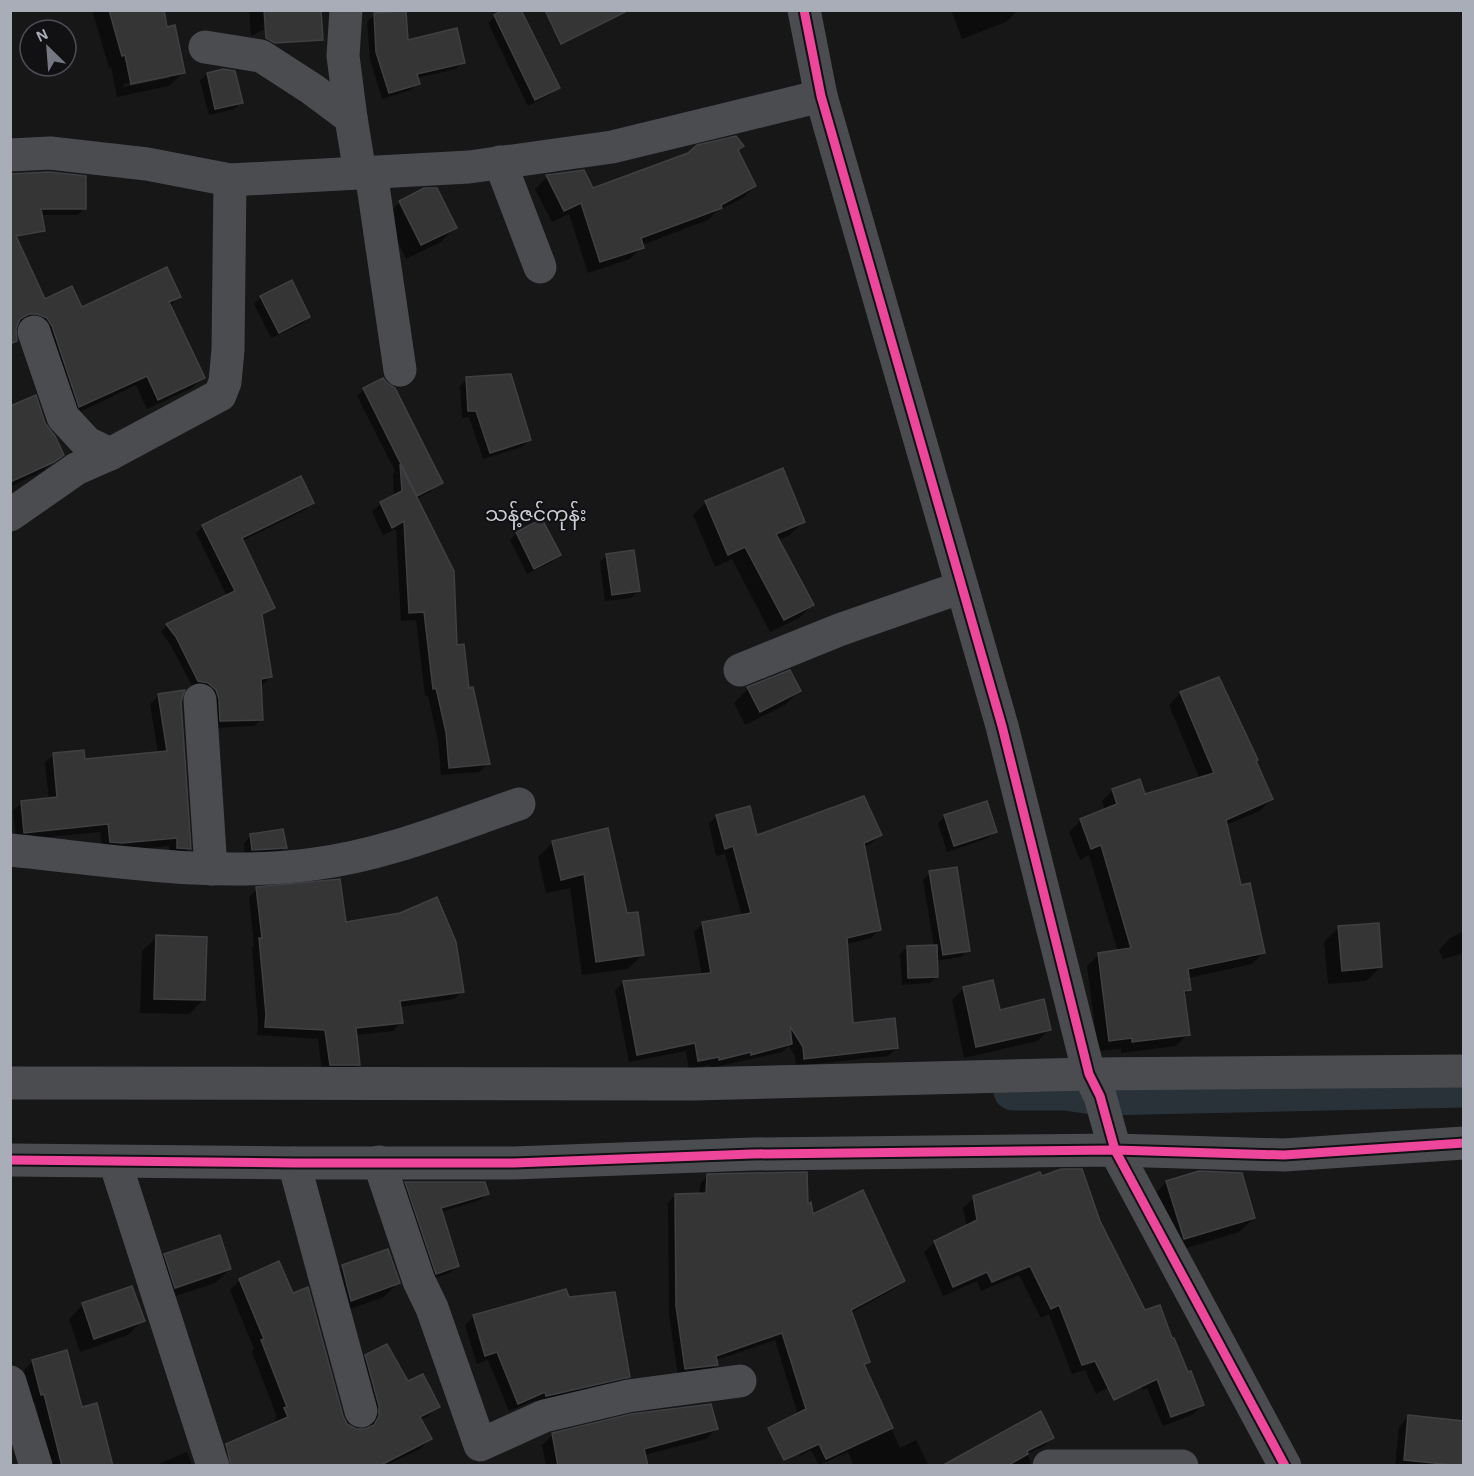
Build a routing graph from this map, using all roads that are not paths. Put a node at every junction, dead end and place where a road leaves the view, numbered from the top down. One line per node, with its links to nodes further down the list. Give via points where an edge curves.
1 (346, 10): 5 (street, via 343,56)
2 (804, 10): 4 (street)
3 (205, 48): 5 (street, via 261,56)
4 (821, 96): 7 (street, via 612,147); 15 (street)
5 (351, 118): 8 (street)
6 (10, 155): 9 (street, via 61,154 147,164)
7 (500, 162): 8 (street); 10 (street)
8 (365, 172): 9 (street); 12 (street)
9 (230, 180): 13 (street, via 228,350 220,395)
10 (540, 267)
11 (34, 332): 13 (street, via 63,417 87,443)
12 (400, 370)
13 (110, 454): 14 (street, via 76,469)
14 (10, 515)
15 (962, 587): 16 (street); 22 (street, via 1002,726)
16 (740, 670)
17 (200, 700): 20 (street)
18 (519, 804): 20 (street, via 372,854 314,864)
19 (10, 850): 20 (street)
20 (211, 869)
21 (1464, 1071): 22 (street)
22 (1089, 1074): 23 (street, via 694,1084); 25 (street, via 1100,1095)
23 (10, 1083)
24 (1464, 1143): 25 (street, via 1284,1155)
25 (1116, 1150): 28 (street, via 752,1154 514,1163); 37 (street)
26 (10, 1160): 27 (street)
27 (115, 1162): 29 (street); 34 (street)
28 (379, 1162): 29 (street); 30 (street, via 480,1445 544,1416 628,1396)
29 (294, 1163): 32 (street)
30 (740, 1381)
31 (10, 1382): 33 (street)
32 (361, 1411)
33 (36, 1466)
34 (213, 1466)
35 (1049, 1466): 36 (street)
36 (1182, 1466)
37 (1285, 1466)

